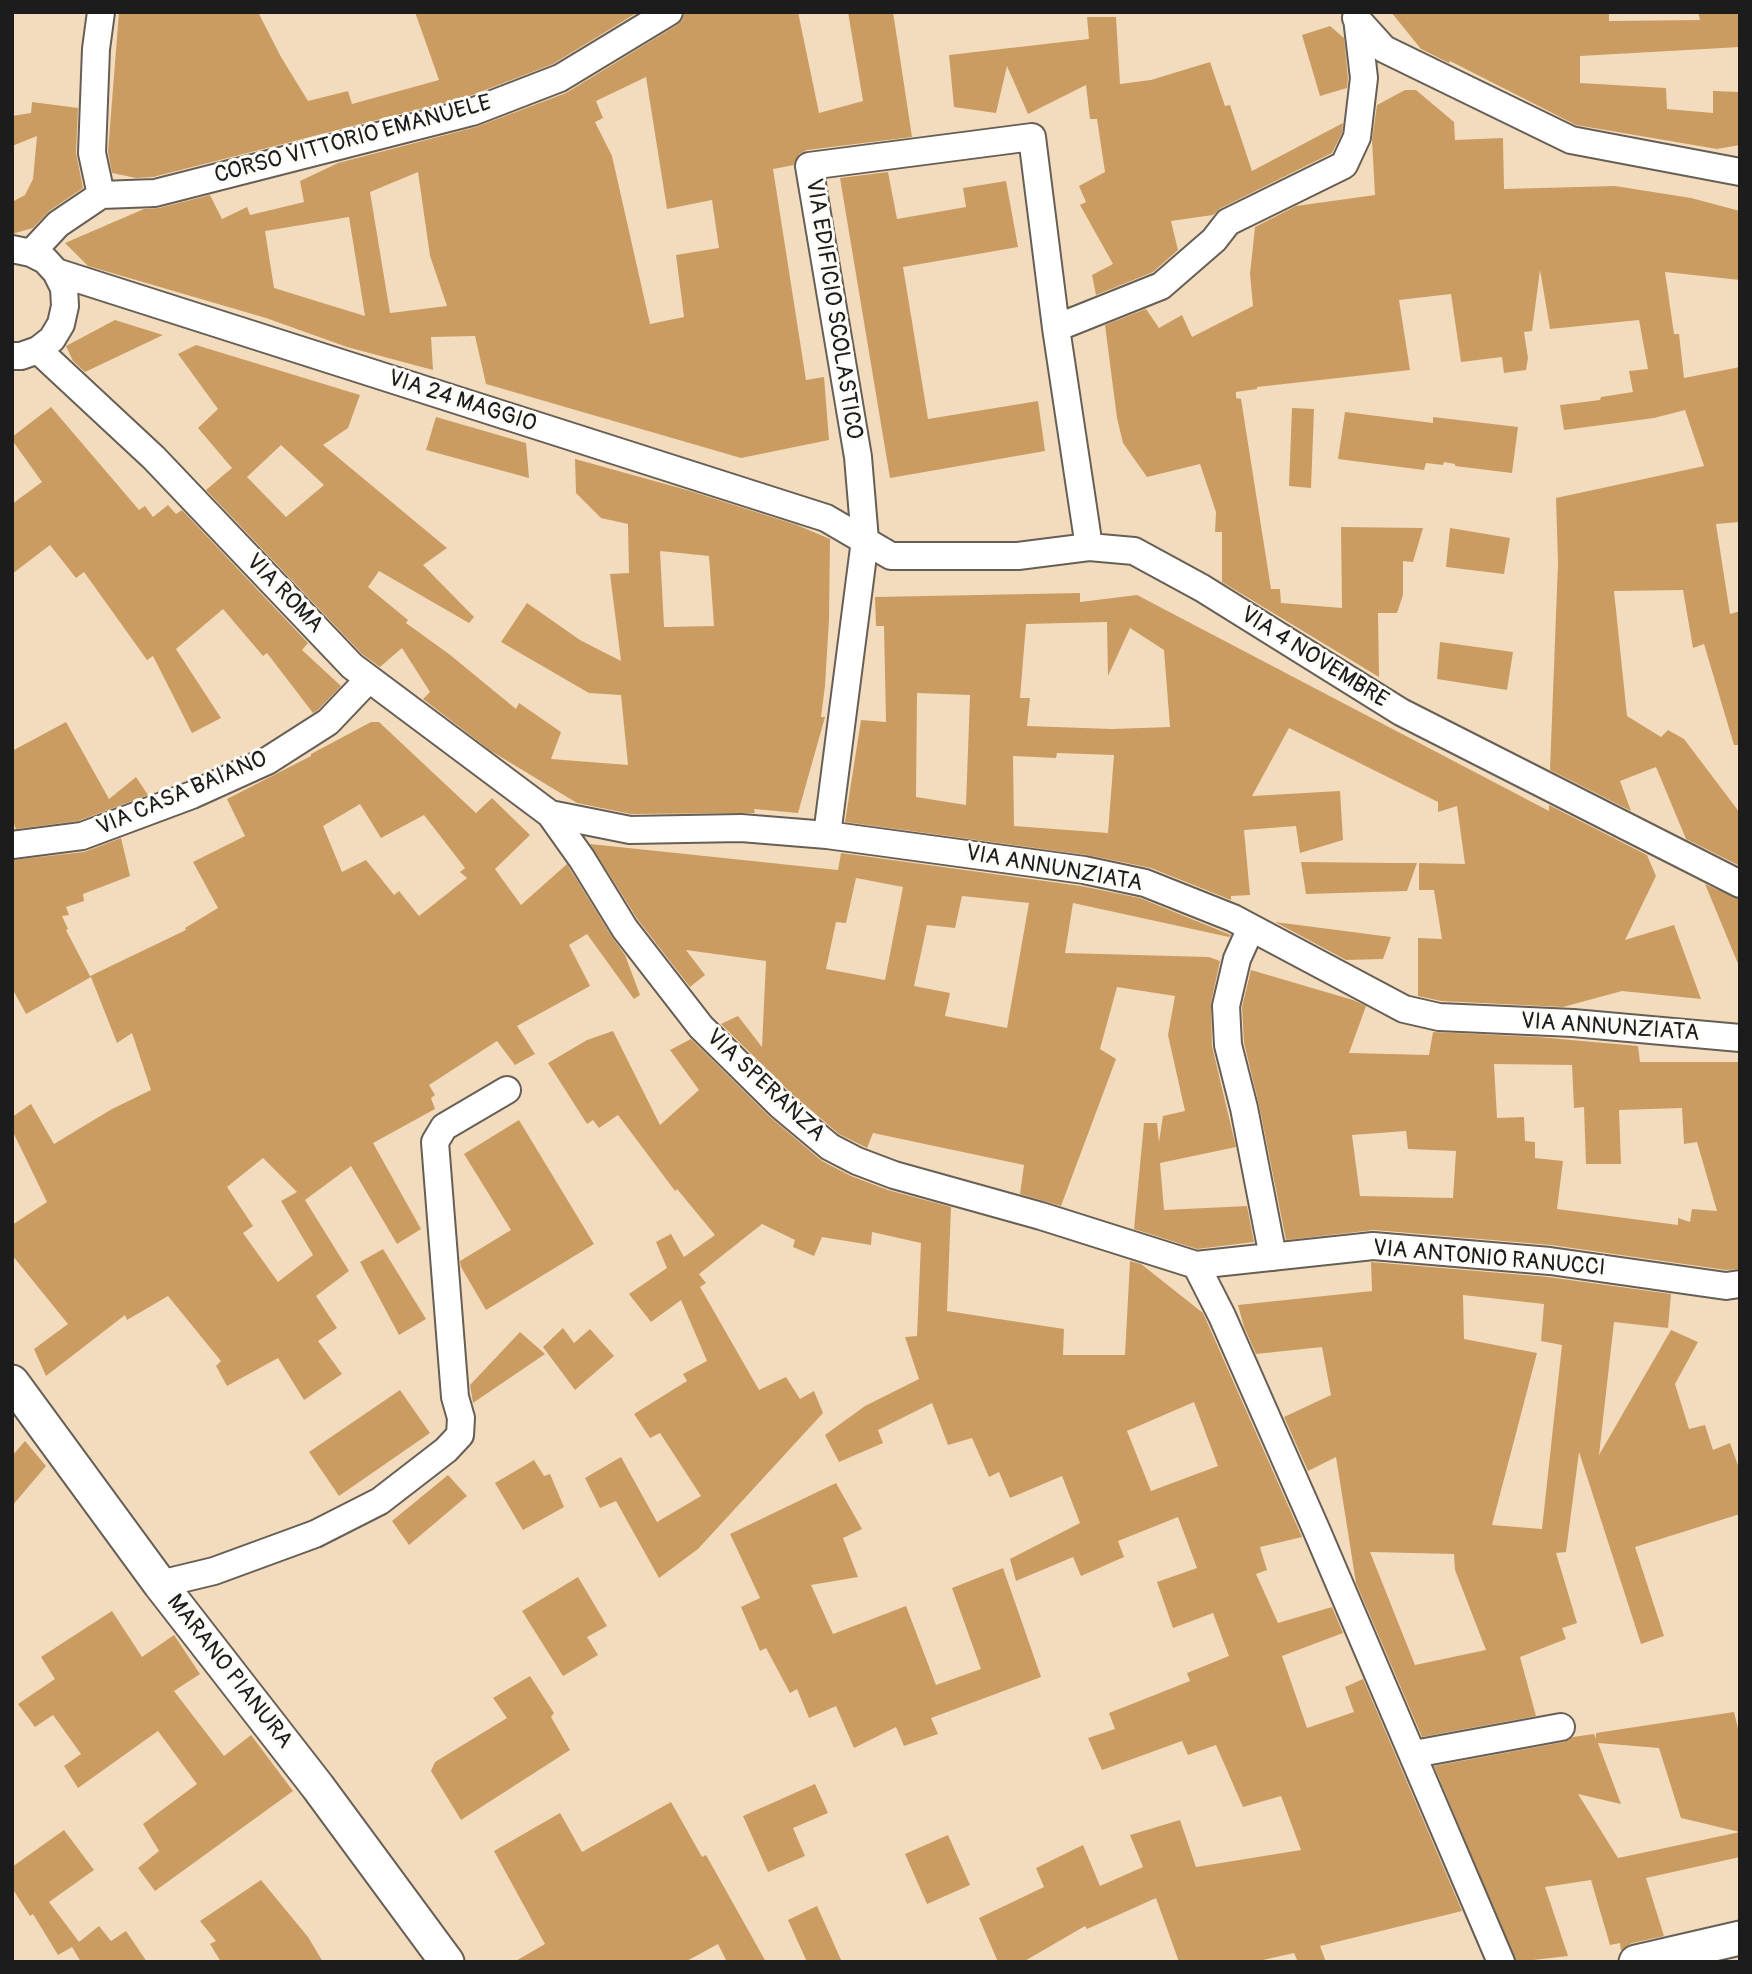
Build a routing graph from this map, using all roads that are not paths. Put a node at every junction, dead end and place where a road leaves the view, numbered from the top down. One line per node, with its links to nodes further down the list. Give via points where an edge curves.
1 (101, 12): 5 (street, via 92,153)
2 (668, 12): 5 (street, CORSO VITTORIO EMANUELE, via 560,78 472,112 155,192)
3 (1354, 15): 4 (street, via 1384,49 1571,140); 8 (street, via 1364,78 1357,137 1345,165 1228,222 1161,286)
4 (1740, 172)
5 (101, 195): 6 (street)
6 (22, 251): 7 (street, via 45,260)
7 (56, 272): 9 (street, via 64,288 61,324); 11 (street, VIA 24 MAGGIO, via 826,518)
8 (1056, 328): 11 (street, VIA EDIFICIO SCOLASTICO, via 1032,137 809,166 858,457); 12 (street, VIA EDIFICIO SCOLASTICO)
9 (38, 350): 10 (street); 13 (street, VIA ROMA, via 154,458)
10 (12, 356)
11 (865, 540): 12 (street, VIA 4 NOVEMBRE, via 891,555 1018,556); 15 (street, VIA EDIFICIO SCOLASTICO)
12 (1089, 547): 17 (street, VIA 4 NOVEMBRE, via 1134,551 1401,712)
13 (368, 680): 14 (street, VIA ROMA); 16 (street, VIA CASA BAIANO, via 328,722 254,767 82,836)
14 (550, 814): 15 (street, VIA ANNUNZIATA, via 630,830 741,828); 22 (street, VIA SPERANZA, via 625,929 701,1027 830,1147 894,1175)
15 (827, 835): 18 (street, VIA ANNUNZIATA, via 1084,870 1145,883)
16 (12, 845)
17 (1740, 884)
18 (1251, 929): 19 (street, VIA ANNUNZIATA, via 1404,1009 1439,1017); 21 (street, via 1237,959 1226,1006 1228,1045)
19 (1740, 1038)
20 (507, 1090): 25 (street, via 444,1127 435,1142 460,1435 380,1501 315,1534 214,1571)
21 (1273, 1258): 22 (street, VIA ANTONIO RANUCCI); 23 (street, VIA ANTONIO RANUCCI, via 1373,1246)
22 (1196, 1265): 27 (street)
23 (1740, 1284)
24 (12, 1382): 25 (street, MARANO PIANURA)
25 (160, 1584): 29 (street, MARANO PIANURA)
26 (1561, 1727): 27 (street)
27 (1414, 1754): 30 (street)
28 (1740, 1938): 31 (street)
29 (447, 1962)
30 (1501, 1962)
31 (1636, 1962)

